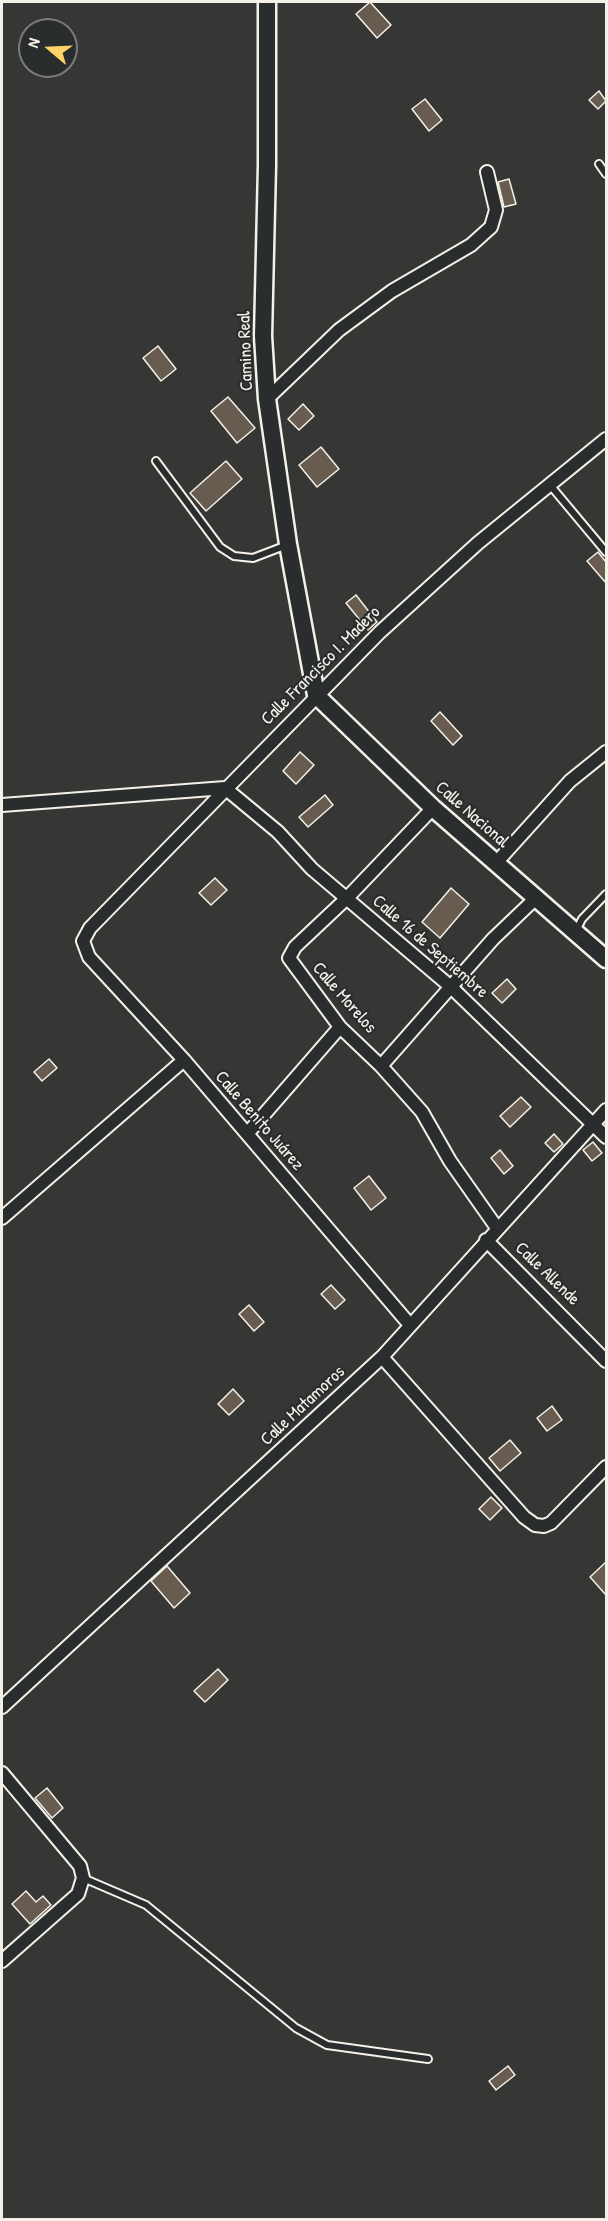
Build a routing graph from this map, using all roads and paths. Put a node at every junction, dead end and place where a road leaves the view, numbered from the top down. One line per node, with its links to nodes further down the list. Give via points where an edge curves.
1 (267, 2): 5 (street, Camino Real)
2 (599, 164): 4 (lane)
3 (487, 172): 5 (street, via 496,210 491,227 471,245 392,291 339,330)
4 (606, 174)
5 (267, 399): 9 (street, Camino Real)
6 (606, 439): 8 (street, Calle Francisco I. Madero)
7 (156, 461): 9 (lane, via 220,547 234,556 254,558)
8 (550, 485): 10 (lane); 11 (street, Calle Francisco I. Madero, via 478,543)
9 (288, 544): 11 (street, Camino Real)
10 (606, 552)
11 (316, 695): 13 (street, Calle Francisco I. Madero); 15 (street, Calle Nacional)
12 (606, 752): 16 (street, via 570,781)
13 (225, 788): 14 (street); 19 (street, Calle 16 de Septiembre); 21 (street, Calle Francisco I. Madero, via 90,928)
14 (2, 805)
15 (433, 808): 16 (street, Calle Nacional); 19 (street, Calle Morelos)
16 (496, 863): 18 (street, Calle Nacional)
17 (606, 894): 20 (lane, via 582,919)
18 (537, 897): 20 (street, Calle Nacional); 23 (street)
19 (347, 898): 23 (street, Calle 16 de Septiembre); 24 (street, Calle Morelos, via 295,947 289,958)
20 (576, 932): 22 (street, Calle Nacional)
21 (83, 941): 25 (street, Calle Benito Juárez, via 89,957)
22 (606, 959)
23 (451, 987): 26 (street); 28 (street, Calle 16 de Septiembre)
24 (340, 1027): 26 (street, Calle Morelos); 29 (street)
25 (184, 1060): 29 (street, Calle Benito Juárez); 31 (street)
26 (381, 1065): 32 (street, Calle Morelos, via 422,1112 450,1161)
27 (606, 1110): 28 (street, Calle Matamoros)
28 (594, 1124): 30 (street, Calle 16 de Septiembre); 32 (street, Calle Matamoros)
29 (247, 1134): 34 (street, Calle Benito Juárez)
30 (606, 1137)
31 (2, 1218)
32 (497, 1228): 33 (street, Calle Matamoros)
33 (486, 1240): 34 (street, Calle Matamoros); 36 (street, Calle Allende)
34 (410, 1325): 35 (street, Calle Matamoros)
35 (382, 1357): 37 (street, via 524,1517 536,1525 544,1527 551,1523); 38 (street, Calle Matamoros)
36 (606, 1361)
37 (606, 1467)
38 (2, 1707)
39 (2, 1773): 40 (street, via 80,1866)
40 (83, 1878): 41 (street, via 78,1894); 42 (lane, via 146,1905 296,2028 327,2045)
41 (2, 1961)
42 (428, 2060)

